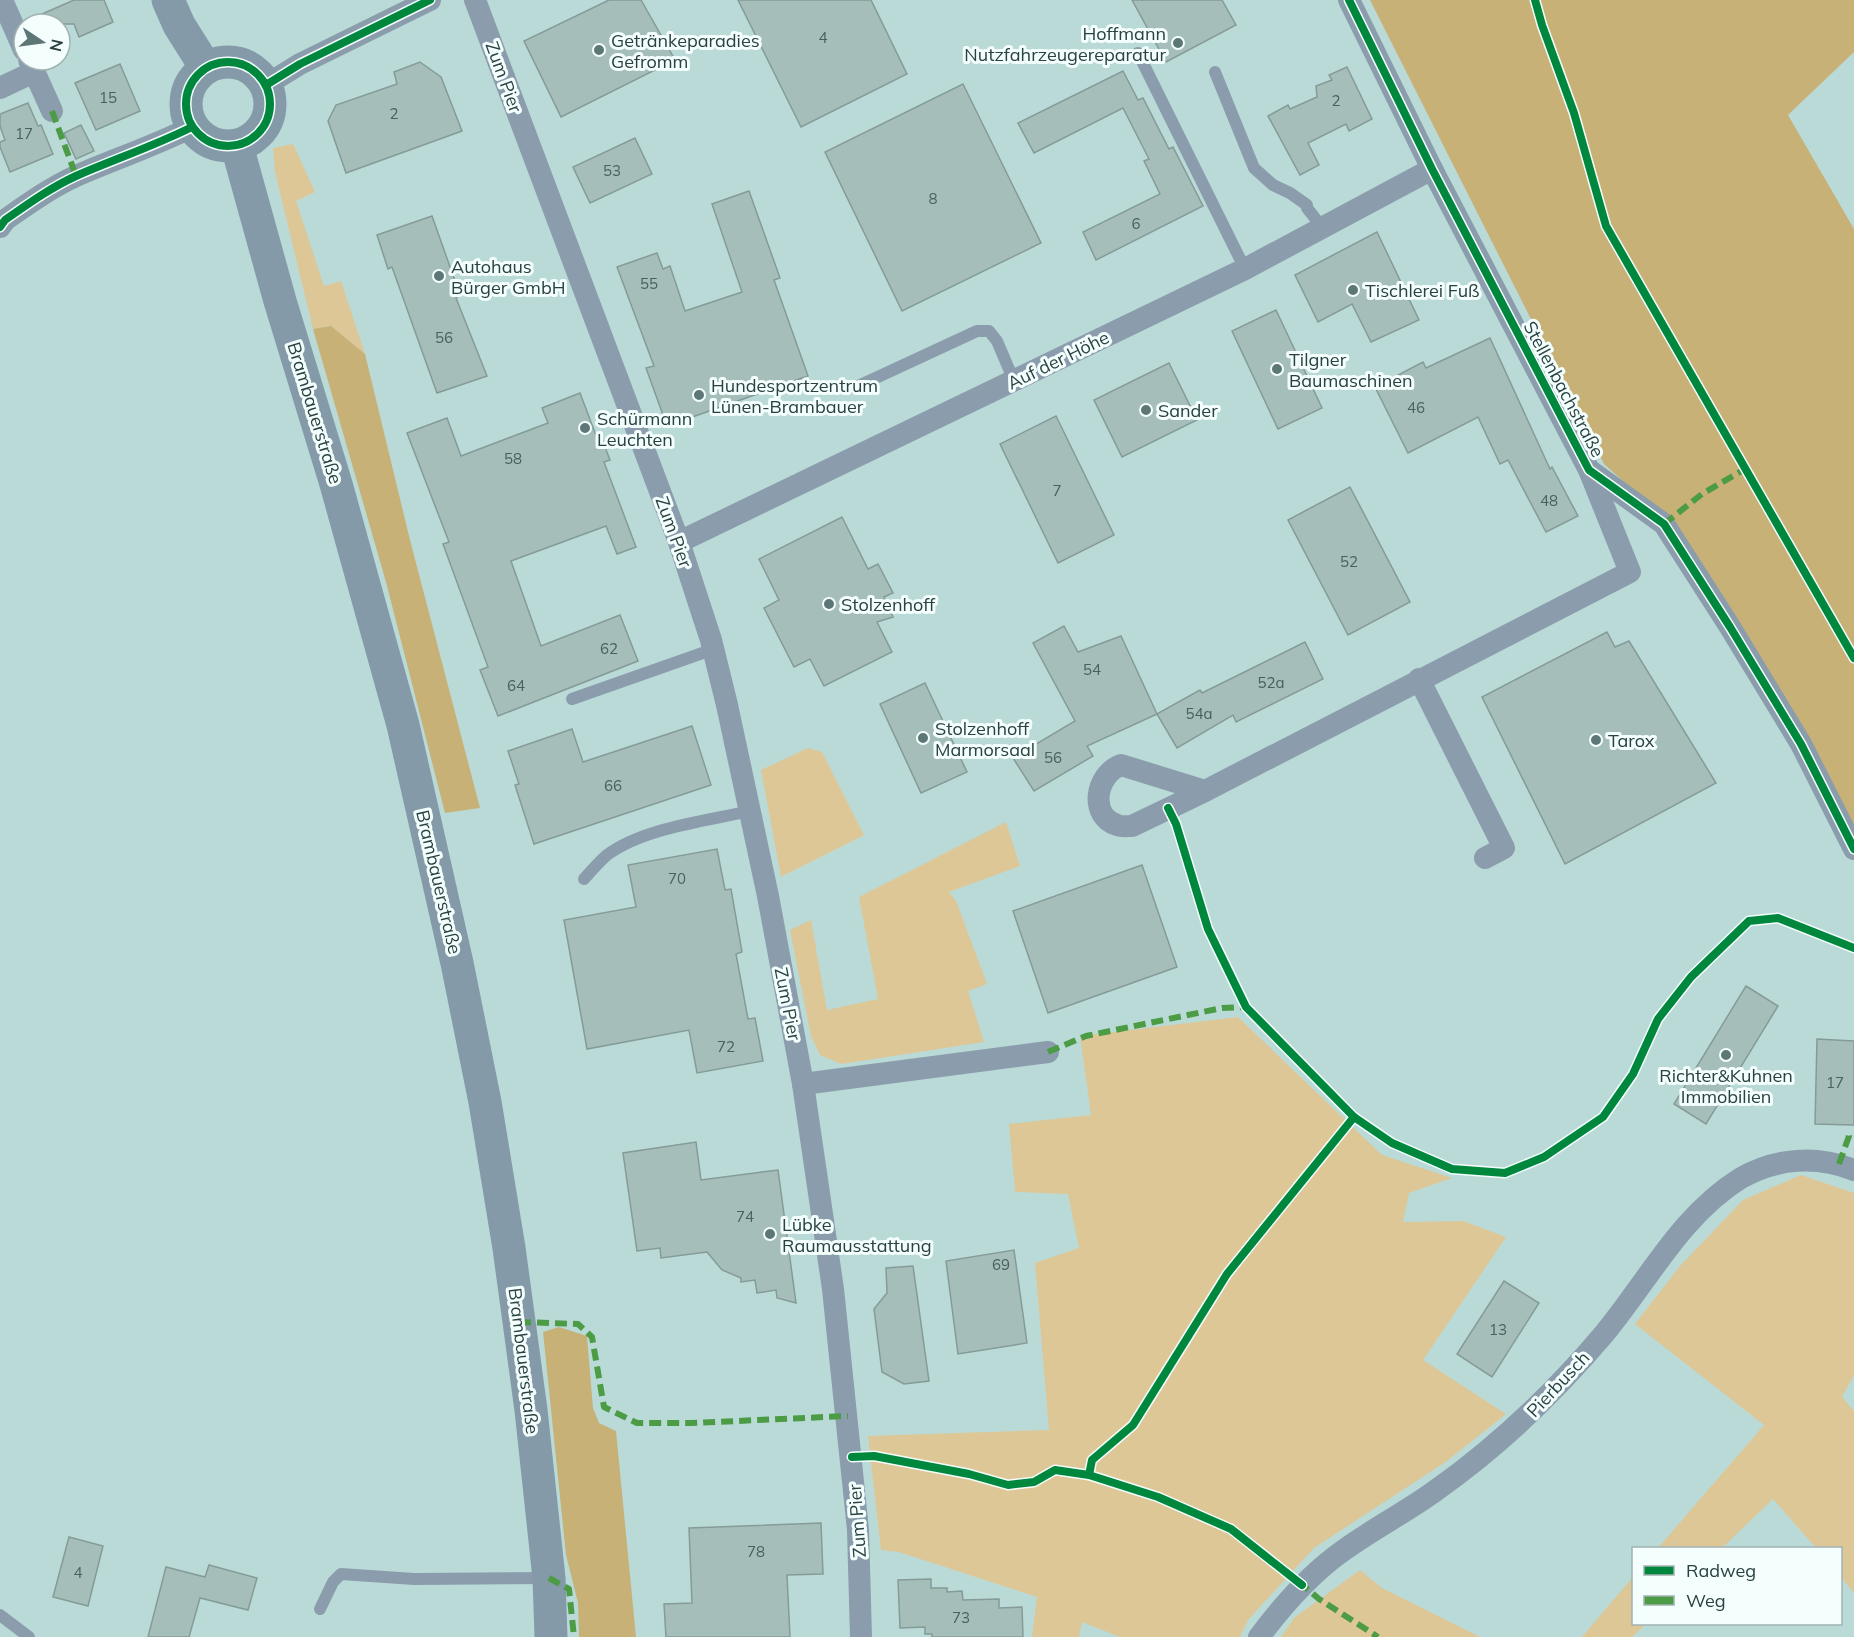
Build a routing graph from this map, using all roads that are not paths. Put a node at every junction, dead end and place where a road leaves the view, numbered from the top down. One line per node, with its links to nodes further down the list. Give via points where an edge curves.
1 (2, 0): 6 (street)
2 (168, 0): 8 (main road)
3 (430, 0): 12 (street)
4 (475, 0): 24 (street, Zum Pier)
5 (1349, 0): 17 (street, Stellenbachstraße)
6 (12, 23)
7 (1138, 53): 20 (lane)
8 (206, 68): 12 (main road, via 217,63 240,64); 15 (main road, via 196,76 185,102)
9 (23, 72): 13 (street)
10 (35, 72): 14 (street)
11 (1215, 72): 19 (lane, via 1254,168 1273,185 1307,205)
12 (266, 85): 16 (main road, via 270,110 266,122 259,133)
13 (0, 88)
14 (52, 111)
15 (192, 128): 16 (main road, via 216,145); 18 (street, via 48,190)
16 (237, 146): 36 (main road, Brambauerstraße, via 403,725 458,963 509,1248)
17 (1432, 169): 19 (street, Auf der Höhe); 23 (street, Stellenbachstraße)
18 (0, 227)
19 (1322, 227): 20 (street, Auf der Höhe)
20 (1245, 269): 21 (street, Auf der Höhe)
21 (1014, 381): 22 (lane, via 997,341 989,331 976,331); 24 (street, Auf der Höhe)
22 (854, 388)
23 (1589, 470): 26 (street, Stellenbachstraße, via 1630,572); 30 (street, Stellenbachstraße, via 1664,524 1801,744)
24 (679, 542): 25 (street, Zum Pier)
25 (714, 649): 27 (lane); 29 (street, Zum Pier)
26 (1419, 679): 28 (street, Stellenbachstraße); 31 (street, via 1503,848)
27 (572, 699)
28 (1205, 791)
29 (750, 811): 32 (lane, via 634,840 608,855); 34 (street, Zum Pier)
30 (1854, 849)
31 (1485, 858)
32 (584, 879)
33 (1048, 1052): 34 (street)
34 (803, 1084): 41 (street, Zum Pier, via 848,1416 858,1530)
35 (1854, 1170): 42 (street, Pierbusch, via 1805,1159 1771,1164 1716,1197 1666,1250 1606,1332 1525,1419 1435,1491 1343,1550 1302,1585)
36 (549, 1578): 37 (lane, via 414,1580 341,1574); 40 (main road, Brambauerstraße)
37 (320, 1609)
38 (0, 1615): 39 (lane)
39 (29, 1637)
40 (551, 1637)
41 (861, 1637)
42 (1259, 1637)

